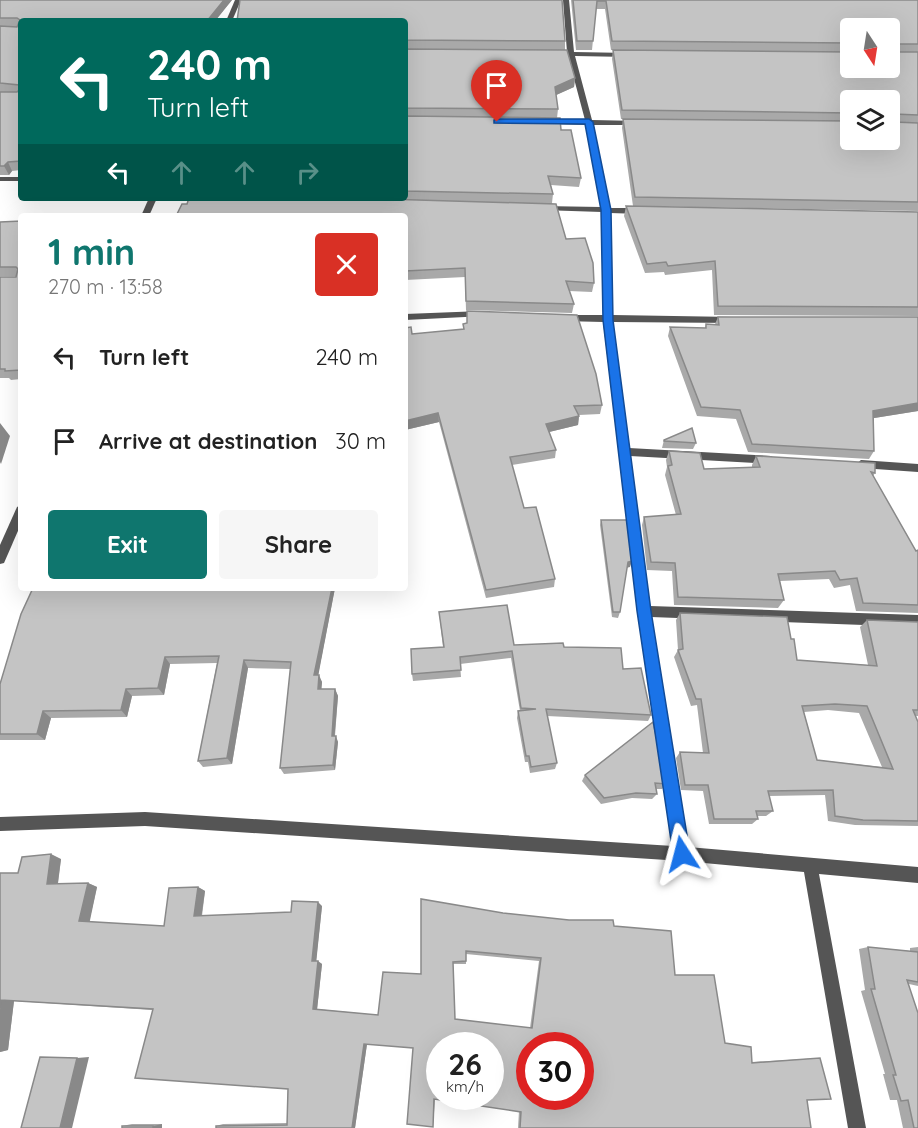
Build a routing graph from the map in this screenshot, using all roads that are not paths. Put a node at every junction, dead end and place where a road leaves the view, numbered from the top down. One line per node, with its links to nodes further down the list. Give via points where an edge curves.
1 (238, 0): 3 (street)
2 (566, 0): 5 (street)
3 (230, 18)
4 (559, 54): 5 (street)
5 (571, 54): 6 (street); 8 (street)
6 (641, 55)
7 (531, 122): 8 (street)
8 (589, 122): 9 (street); 13 (street)
9 (648, 123)
10 (0, 179): 11 (street)
11 (18, 179)
12 (535, 208): 13 (street)
13 (606, 210): 14 (street); 18 (street)
14 (652, 211)
15 (491, 314): 16 (street)
16 (408, 317)
17 (549, 317): 18 (street)
18 (608, 320): 19 (street); 20 (street)
19 (748, 320)
20 (626, 452): 21 (street); 26 (street)
21 (788, 460)
22 (846, 464): 23 (street)
23 (918, 468)
24 (18, 517): 25 (street)
25 (0, 559)
26 (644, 611): 27 (street); 29 (street)
27 (918, 621)
28 (0, 824): 29 (street, via 146,819)
29 (682, 854): 30 (street)
30 (810, 864): 31 (street); 32 (street)
31 (918, 875)
32 (857, 1128)

